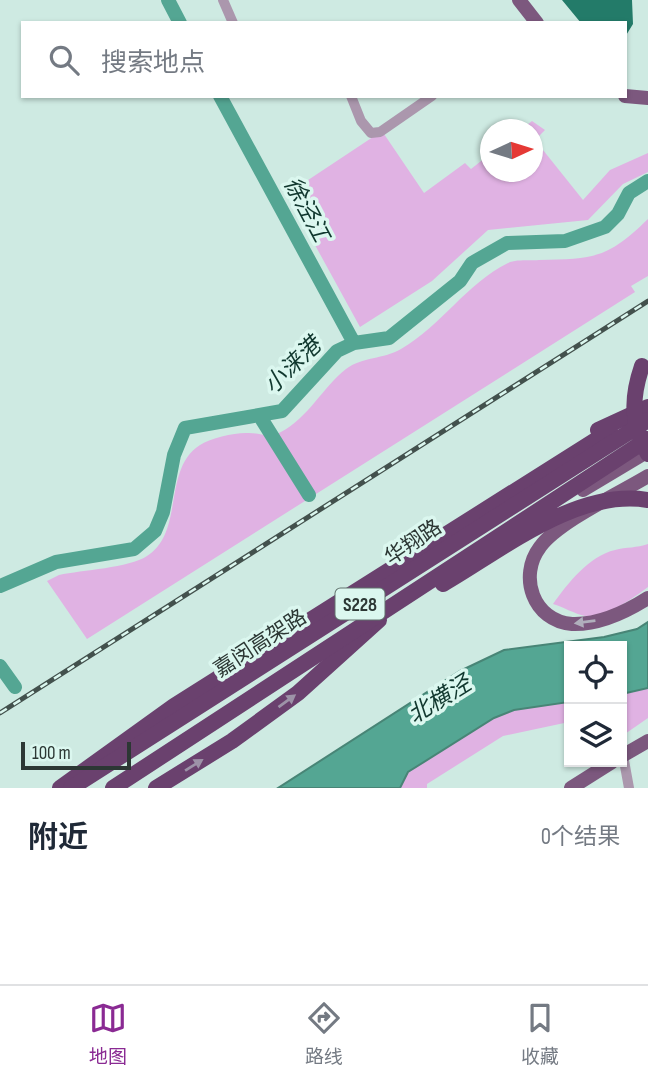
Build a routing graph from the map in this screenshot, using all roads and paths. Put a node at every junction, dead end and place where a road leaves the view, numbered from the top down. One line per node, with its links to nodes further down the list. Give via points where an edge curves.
1 (223, 0): 3 (street)
2 (519, 0): 4 (main road)
3 (232, 21)
4 (535, 21)
5 (627, 96): 8 (main road)
6 (352, 98): 7 (street, via 371,133 380,132)
7 (429, 98)
8 (648, 98)
9 (648, 353): 13 (highway, bridge, via 637,382 633,413)
10 (648, 407): 18 (highway, via 572,444 465,510 377,566)
11 (648, 417): 18 (highway, bridge, via 600,437); 24 (main road, 华翔路); 26 (highway, 嘉闵高架路 / S228, bridge)
12 (648, 439): 19 (highway, 嘉闵高架路 / S228, bridge)
13 (648, 453): 17 (main road)
14 (648, 476): 16 (main road, one-way to 14, via 612,616 565,623 545,613 532,594 529,575 533,558 554,533)
15 (648, 500): 19 (highway, bridge, via 603,499 578,508)
16 (648, 598)
17 (391, 609): 24 (main road); 28 (highway, one-way to 17, via 298,693)
18 (307, 621): 25 (highway, via 174,706)
19 (330, 646): 27 (highway, 嘉闵高架路 / S228, bridge)
20 (648, 741): 21 (main road)
21 (627, 753)
22 (604, 767): 29 (main road)
23 (622, 767): 30 (street)
24 (100, 781): 26 (main road)
25 (60, 788)
26 (74, 788)
27 (113, 788)
28 (156, 788)
29 (571, 788)
30 (629, 788)

